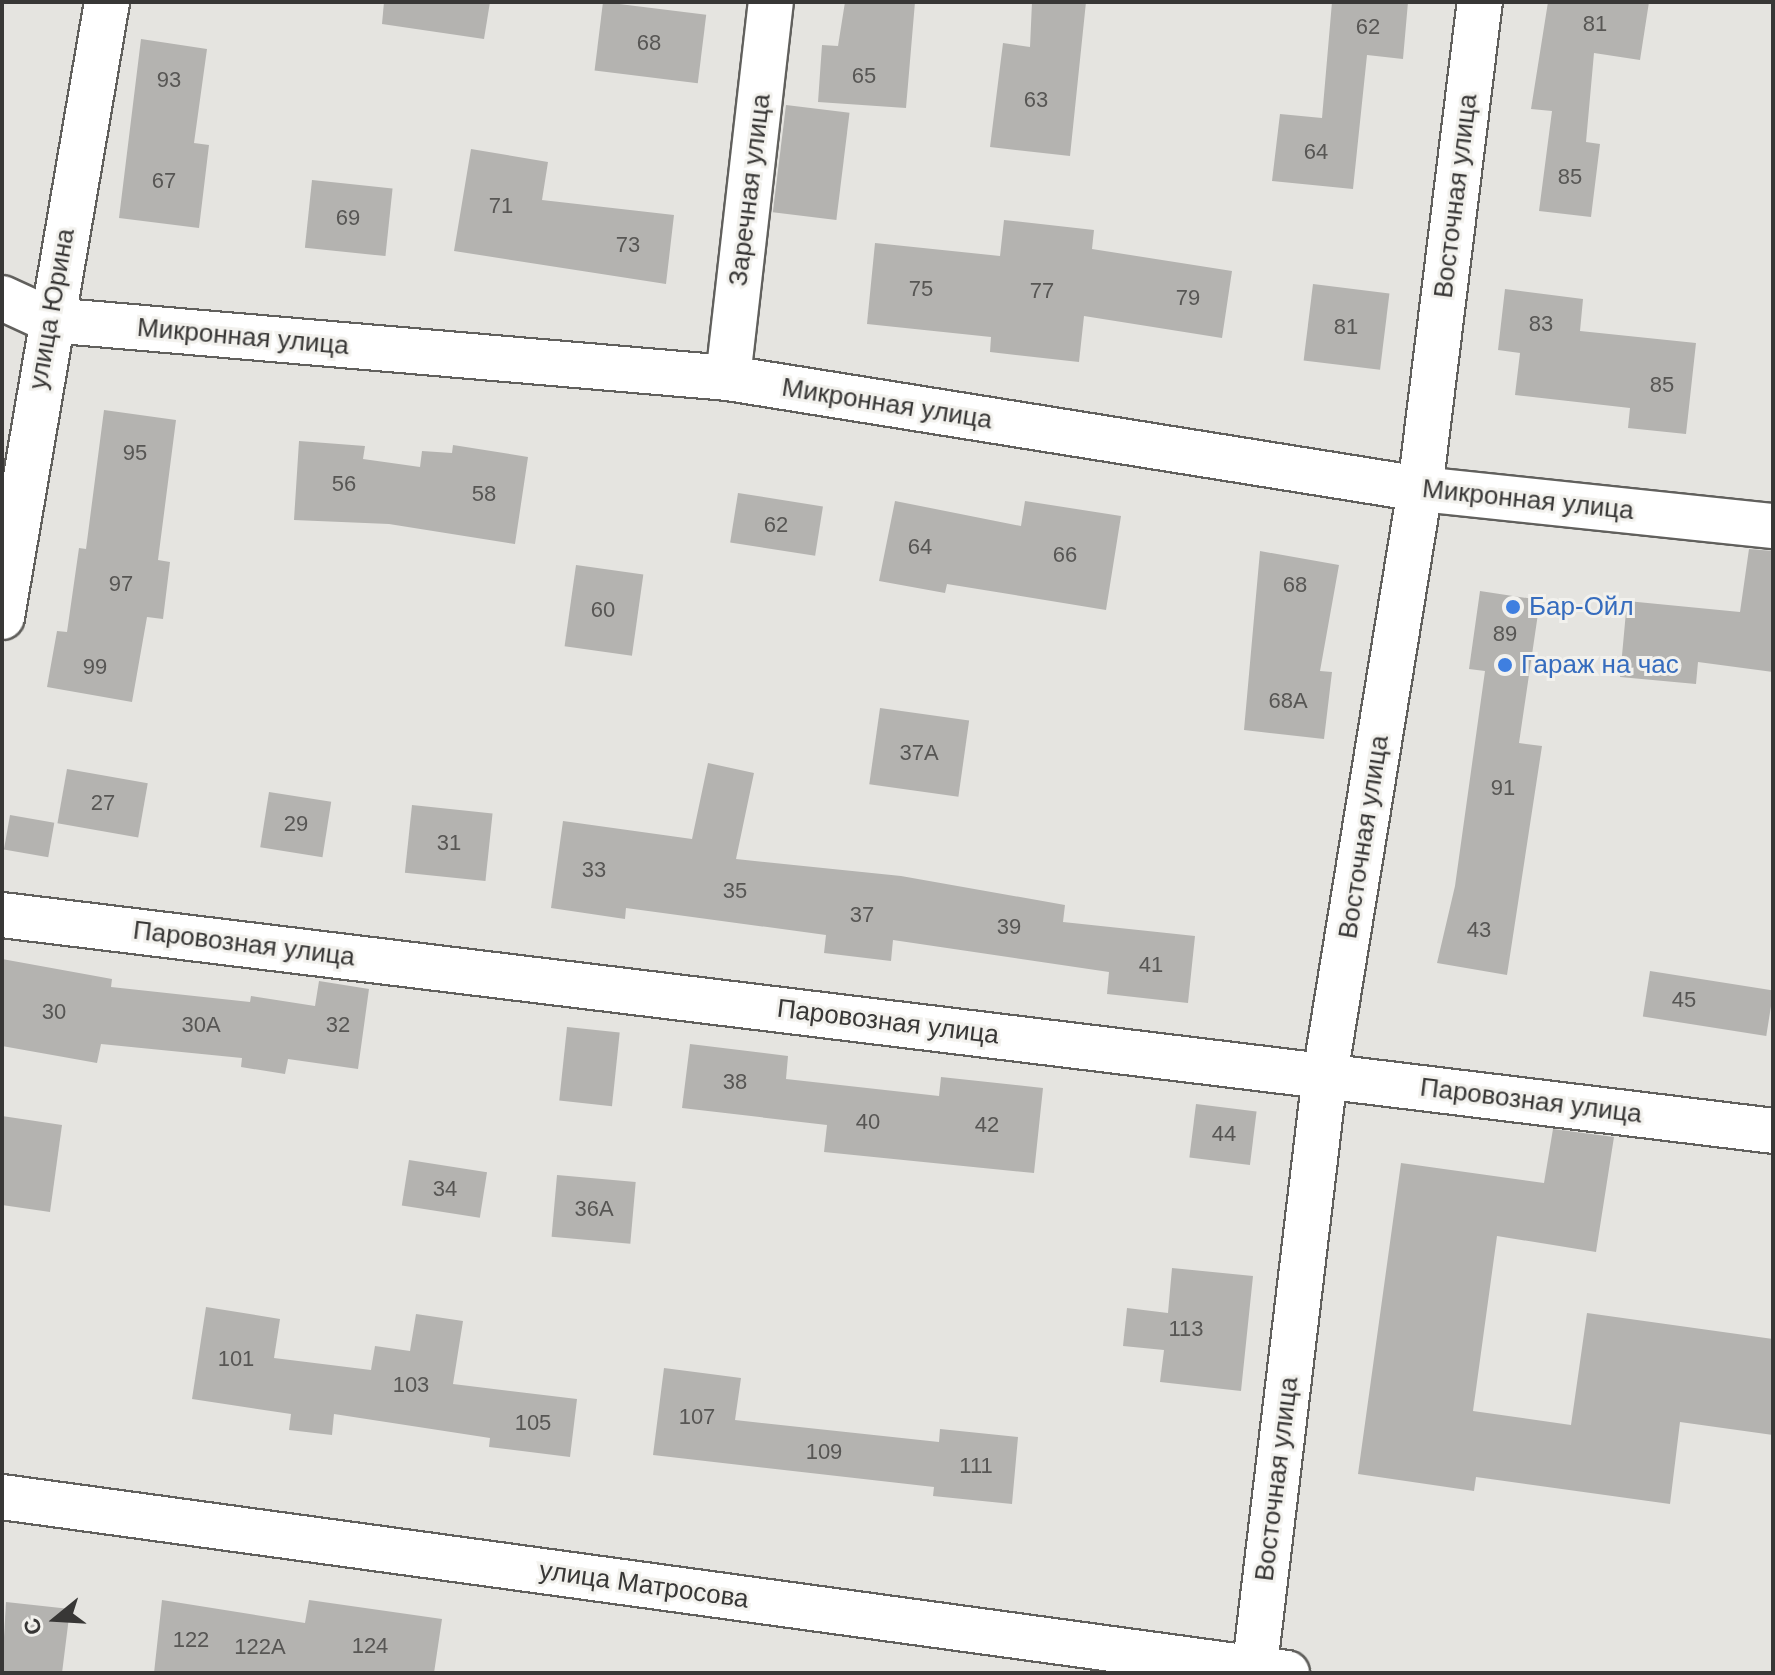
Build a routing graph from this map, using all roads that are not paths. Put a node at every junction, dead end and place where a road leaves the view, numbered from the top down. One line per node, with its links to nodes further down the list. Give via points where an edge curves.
1 (107, 2): 5 (street, улица Юрина)
2 (771, 2): 6 (street, Заречная улица)
3 (1480, 2): 7 (street, Восточная улица)
4 (2, 298): 5 (street, Микронная улица)
5 (50, 320): 6 (street, Микронная улица); 9 (street, улица Юрина)
6 (728, 378): 7 (street, Микронная улица)
7 (1420, 489): 8 (street, Микронная улица); 11 (street, Восточная улица)
8 (1773, 526)
9 (2, 617)
10 (2, 915): 11 (street, Паровозная улица)
11 (1325, 1075): 12 (street, Паровозная улица); 14 (street, Восточная улица)
12 (1773, 1131)
13 (2, 1497): 14 (street, улица Матросова)
14 (1265, 1672)

